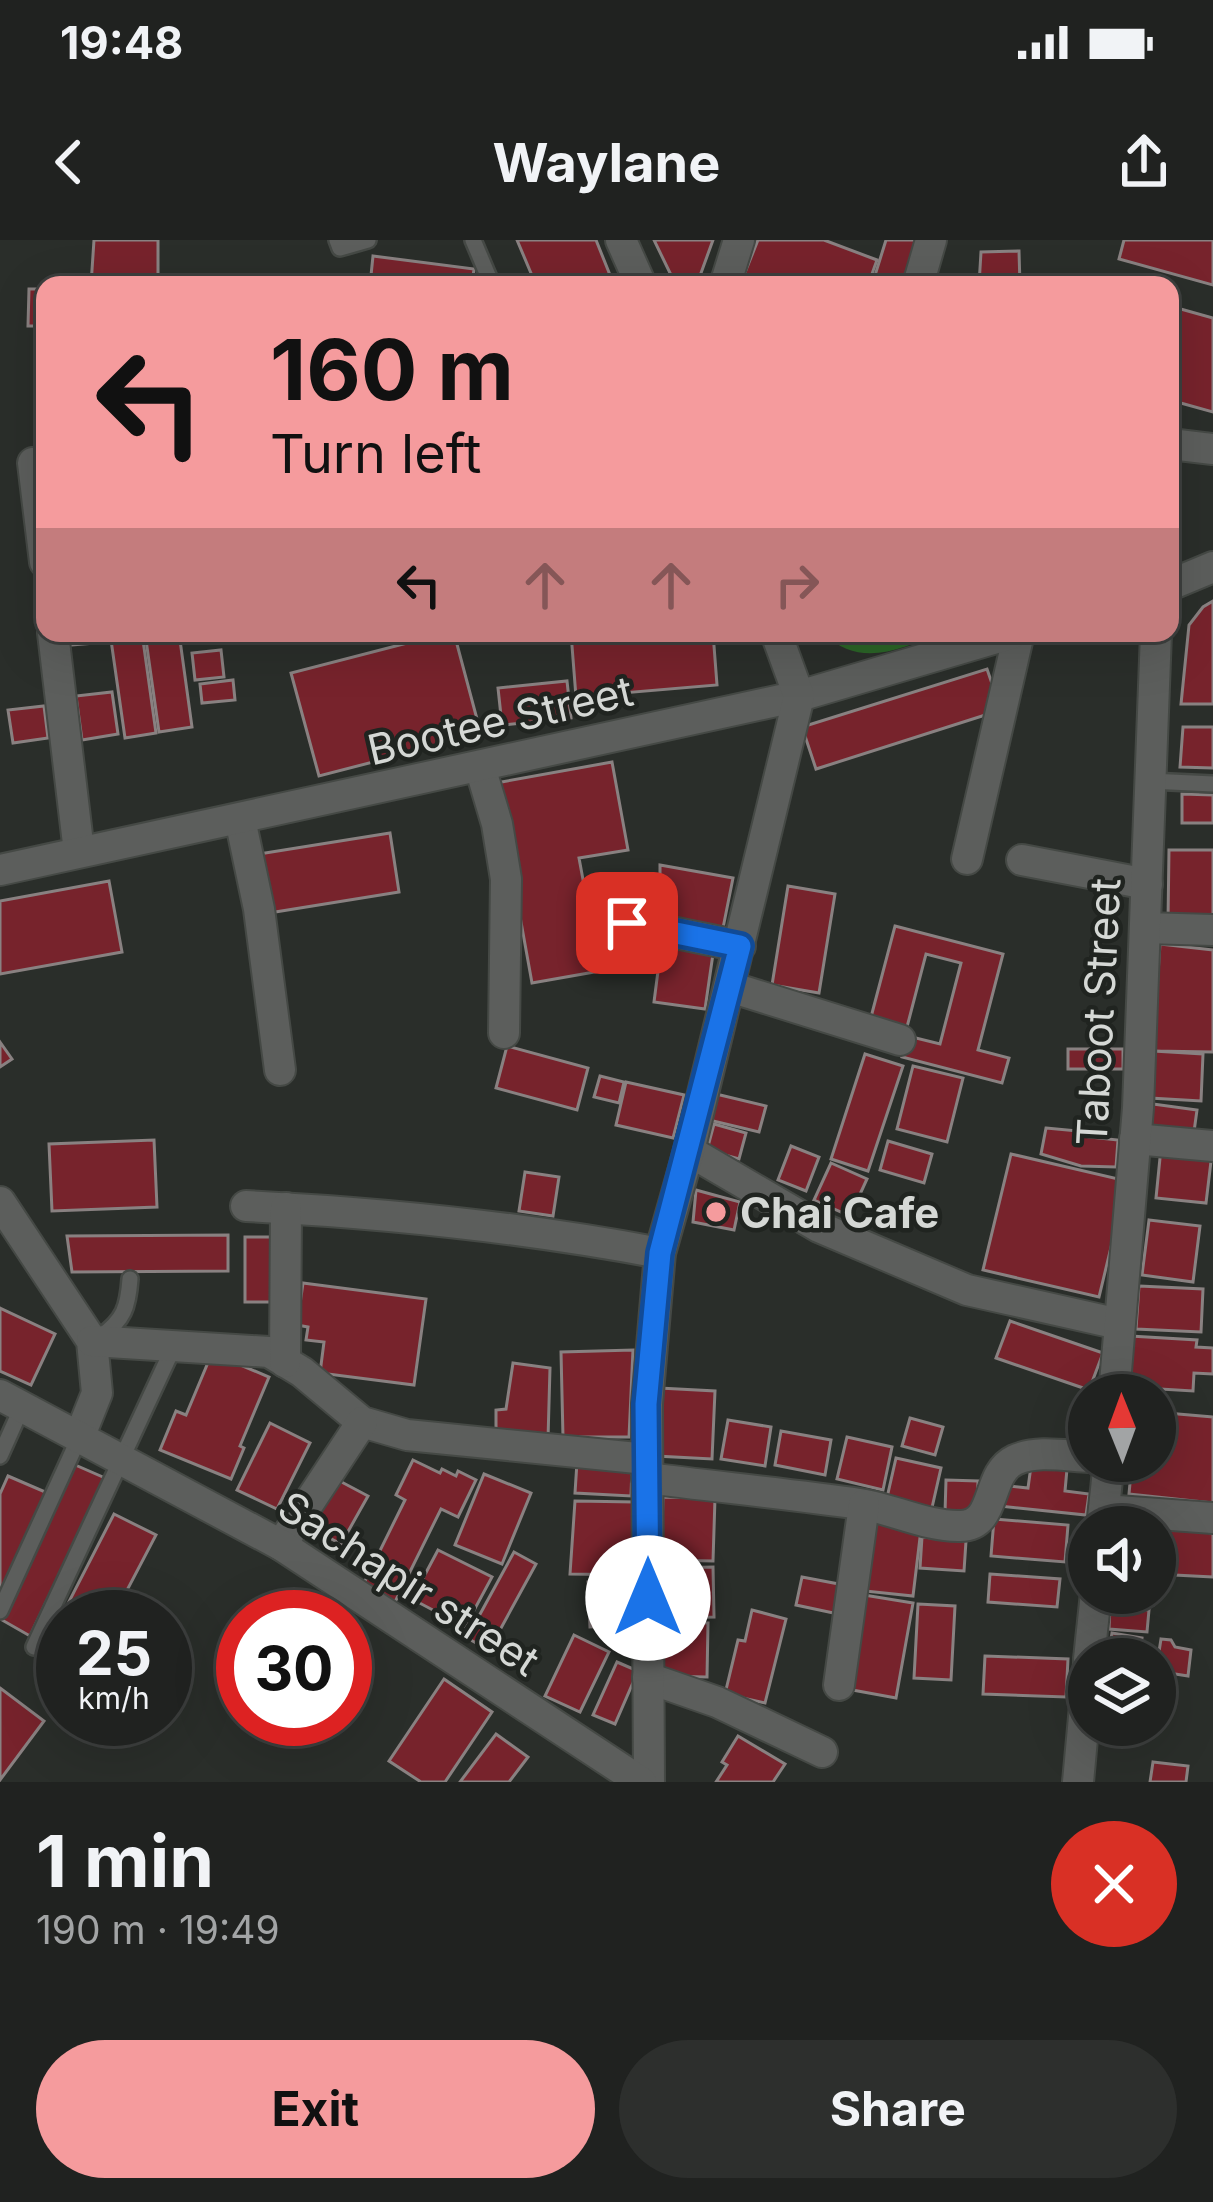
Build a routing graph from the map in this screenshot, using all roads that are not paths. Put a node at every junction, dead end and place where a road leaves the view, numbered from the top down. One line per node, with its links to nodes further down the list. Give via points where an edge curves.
1 (338, 240): 2 (lane, via 340,248)
2 (368, 240)
3 (473, 240): 7 (lane)
4 (621, 240): 8 (street)
5 (739, 240): 9 (street)
6 (931, 240): 10 (street)
7 (488, 276)
8 (637, 276)
9 (728, 276)
10 (921, 276)
11 (1179, 445): 12 (street)
12 (1213, 448)
13 (33, 463): 14 (street)
14 (36, 488)
15 (1213, 567): 16 (street)
16 (1179, 581)
17 (54, 642): 27 (street)
18 (779, 642): 22 (street)
19 (985, 642): 22 (street, Bootee Street)
20 (1014, 642): 28 (street)
21 (1156, 642): 24 (street, Taboot Street)
22 (799, 696): 23 (street, Bootee Street); 35 (street)
23 (480, 767): 26 (street, Bootee Street); 37 (street, via 506,879)
24 (1150, 781): 25 (lane); 31 (street, Taboot Street)
25 (1213, 784)
26 (240, 819): 27 (street, Bootee Street); 39 (street)
27 (79, 852): 30 (street, Bootee Street)
28 (967, 859)
29 (1022, 860): 31 (street)
30 (0, 870)
31 (1147, 884): 33 (street, Taboot Street)
32 (627, 923): 35 (street)
33 (1145, 928): 34 (street); 40 (street, Taboot Street)
34 (1213, 930)
35 (740, 946): 36 (street)
36 (730, 987): 38 (street); 42 (street)
37 (504, 1033)
38 (900, 1040)
39 (280, 1070)
40 (1135, 1139): 41 (street); 48 (street, Taboot Street)
41 (1213, 1146)
42 (689, 1150): 46 (street); 48 (street, via 819,1227 967,1289)
43 (0, 1202): 49 (street)
44 (246, 1206): 45 (street)
45 (286, 1208): 46 (street, via 528,1229); 51 (street)
46 (660, 1253): 59 (street)
47 (130, 1279): 49 (lane, via 122,1319)
48 (1119, 1324): 52 (street, Taboot Street)
49 (92, 1341): 50 (street); 55 (street, via 97,1394)
50 (174, 1346): 51 (street, via 269,1352); 58 (lane)
51 (285, 1362): 54 (street)
52 (1115, 1374)
53 (11, 1401): 55 (street, Sachapir street); 56 (lane)
54 (362, 1422): 59 (street); 63 (street)
55 (79, 1438): 58 (street, Sachapir street); 64 (lane)
56 (0, 1456)
57 (1068, 1456): 60 (street, via 1013,1461 996,1476 976,1524 958,1527)
58 (120, 1460): 63 (street, Sachapir street); 65 (lane)
59 (647, 1468): 60 (street); 66 (street)
60 (864, 1504): 67 (street)
61 (1176, 1518): 62 (street)
62 (1213, 1518)
63 (281, 1545): 70 (street, Sachapir street)
64 (0, 1611)
65 (34, 1647)
66 (648, 1678): 69 (street); 70 (street)
67 (839, 1685)
68 (1081, 1746): 71 (street)
69 (823, 1752)
70 (645, 1782)
71 (1078, 1782)

